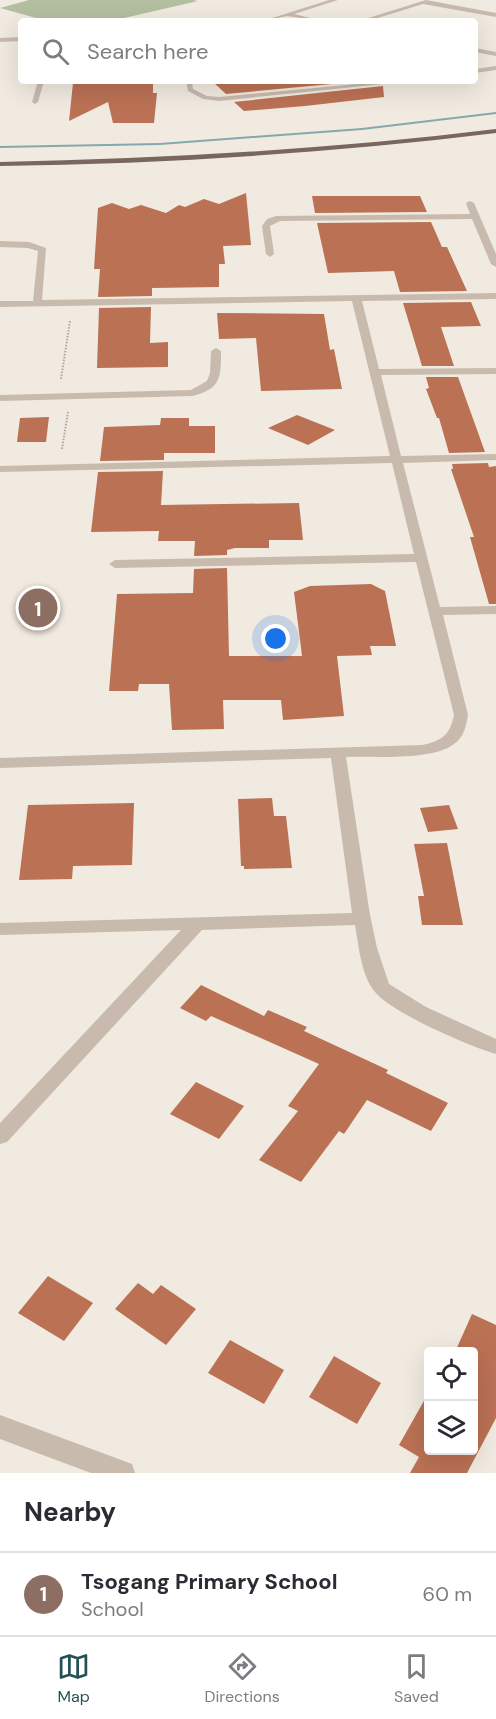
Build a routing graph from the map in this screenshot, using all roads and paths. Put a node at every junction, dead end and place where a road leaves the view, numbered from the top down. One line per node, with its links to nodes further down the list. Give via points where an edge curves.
1 (335, 0): 4 (street)
2 (432, 0): 3 (street)
3 (424, 3): 5 (street); 8 (street)
4 (286, 15): 6 (street); 7 (street)
5 (496, 15)
6 (276, 18)
7 (303, 18)
8 (372, 18)
9 (0, 39): 10 (street)
10 (18, 39)
11 (478, 51): 12 (street)
12 (496, 54)
13 (496, 68): 14 (street)
14 (478, 71)
15 (40, 84): 18 (street)
16 (189, 84): 17 (street, via 195,94 219,99)
17 (377, 84)
18 (35, 102)
19 (496, 131): 20 (main road, via 294,153)
20 (0, 164)
21 (255, 164): 22 (main road)
22 (221, 166)
23 (470, 203): 24 (street)
24 (475, 216): 26 (street, via 279,219 266,226); 27 (street)
25 (0, 244): 30 (street, via 29,245 43,250)
26 (270, 254)
27 (496, 264)
28 (496, 296): 29 (street)
29 (356, 298): 30 (street); 34 (street)
30 (37, 303): 31 (street)
31 (0, 304)
32 (216, 351): 35 (street, via 212,385 192,393)
33 (496, 371): 34 (street)
34 (375, 372): 37 (street)
35 (0, 398)
36 (496, 457): 37 (street)
37 (398, 459): 38 (street); 39 (street)
38 (0, 469)
39 (422, 558): 40 (street); 42 (street)
40 (115, 564)
41 (496, 610): 42 (street)
42 (436, 611): 43 (street, via 461,715 453,739 440,747 422,750)
43 (338, 754): 44 (street); 45 (street)
44 (0, 763)
45 (363, 919): 46 (street); 48 (street, via 372,965 381,987 404,1004)
46 (199, 922): 47 (street); 49 (street)
47 (0, 929)
48 (496, 1047)
49 (0, 1136)
50 (0, 1426): 51 (street)
51 (123, 1473)

